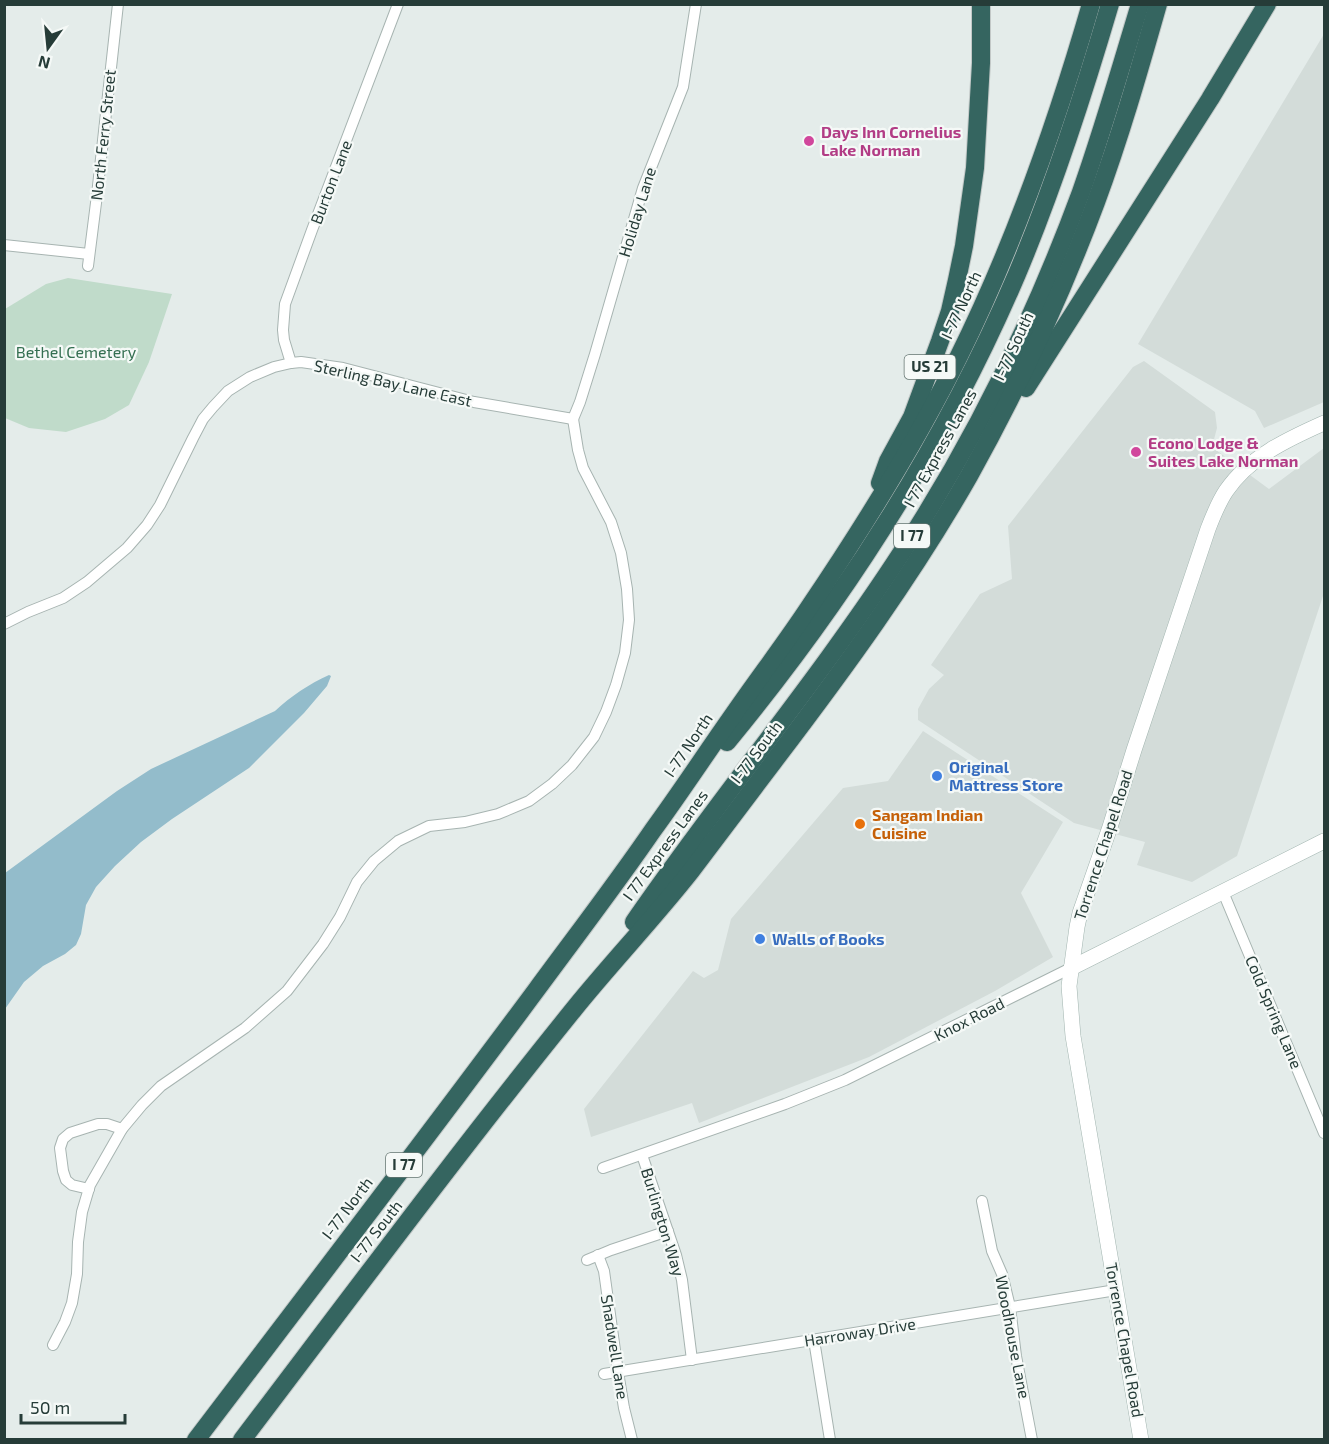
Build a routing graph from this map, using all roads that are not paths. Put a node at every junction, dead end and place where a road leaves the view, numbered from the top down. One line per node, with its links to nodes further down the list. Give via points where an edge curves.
1 (118, 4): 11 (street, North Ferry Street)
2 (398, 4): 13 (street, Burton Lane, via 285,304 282,330)
3 (696, 4): 14 (street, Holiday Lane, via 683,87 643,188)
4 (981, 4): 17 (highway, US 21, via 975,168 957,279 950,311 912,417 888,461)
5 (1091, 4): 17 (highway, I-77 North / I 77, via 1052,132 1000,268 937,400)
6 (1110, 4): 19 (highway, I 77 Express Lanes / I 77, via 1069,138 1035,230 979,356 928,452 878,536 793,658)
7 (1140, 4): 23 (highway, I 77 Express Lanes / I 77, via 1062,241 1022,333 954,466 846,634 675,862)
8 (1158, 4): 16 (highway, I-77 South / I 77, via 1113,153 1078,247 1034,349)
9 (1267, 4): 16 (highway)
10 (4, 245): 11 (street)
11 (89, 254): 12 (street, North Ferry Street)
12 (88, 266)
13 (291, 363): 14 (street, Sterling Bay Lane East, via 343,368 474,402); 18 (street, Sterling Bay Lane East, via 250,377 213,407 160,505 121,553 63,598)
14 (573, 419): 24 (street, via 583,468 611,522 627,589 625,653 594,737 572,765 529,801 498,814 429,826 398,841 357,882 323,944 287,991 245,1028 161,1086)
15 (1324, 423): 22 (street, Torrence Chapel Road, via 1271,449 1244,470 1216,508 1080,913)
16 (969, 474): 23 (highway, I-77 South / I 77, via 889,603 801,726 689,873)
17 (869, 516): 19 (highway, I-77 North / I 77)
18 (4, 624)
19 (651, 834): 40 (highway, I-77 North / I 77)
20 (1324, 842): 21 (street, Knox Road)
21 (1223, 892): 22 (street, Knox Road); 25 (street, Cold Spring Lane)
22 (1071, 968): 26 (street, Knox Road, via 845,1080); 33 (street, Torrence Chapel Road, via 1073,1036)
23 (575, 1007): 41 (highway, I-77 South / I 77)
24 (122, 1129): 28 (street); 28 (street, via 98,1124 63,1139 60,1148 66,1180)
25 (1324, 1132)
26 (642, 1155): 27 (street, Knox Road); 30 (street, Burlington Way)
27 (603, 1168)
28 (88, 1190): 36 (street, via 72,1303)
29 (982, 1201): 34 (street, Woodhouse Lane, via 992,1251)
30 (668, 1231): 31 (street); 37 (street, Burlington Way, via 682,1280)
31 (598, 1255): 32 (street); 38 (street, Shadwell Lane, via 604,1271)
32 (586, 1260)
33 (1116, 1290): 34 (street, Harroway Drive); 45 (street, Torrence Chapel Road)
34 (1010, 1307): 35 (street, Harroway Drive); 44 (street, Woodhouse Lane)
35 (814, 1340): 37 (street, Harroway Drive); 43 (street)
36 (52, 1345)
37 (692, 1360): 38 (street, Harroway Drive)
38 (618, 1372): 39 (street, Harroway Drive); 42 (street, Shadwell Lane)
39 (604, 1374)
40 (196, 1440)
41 (242, 1440)
42 (632, 1440)
43 (830, 1440)
44 (1032, 1440)
45 (1141, 1440)

